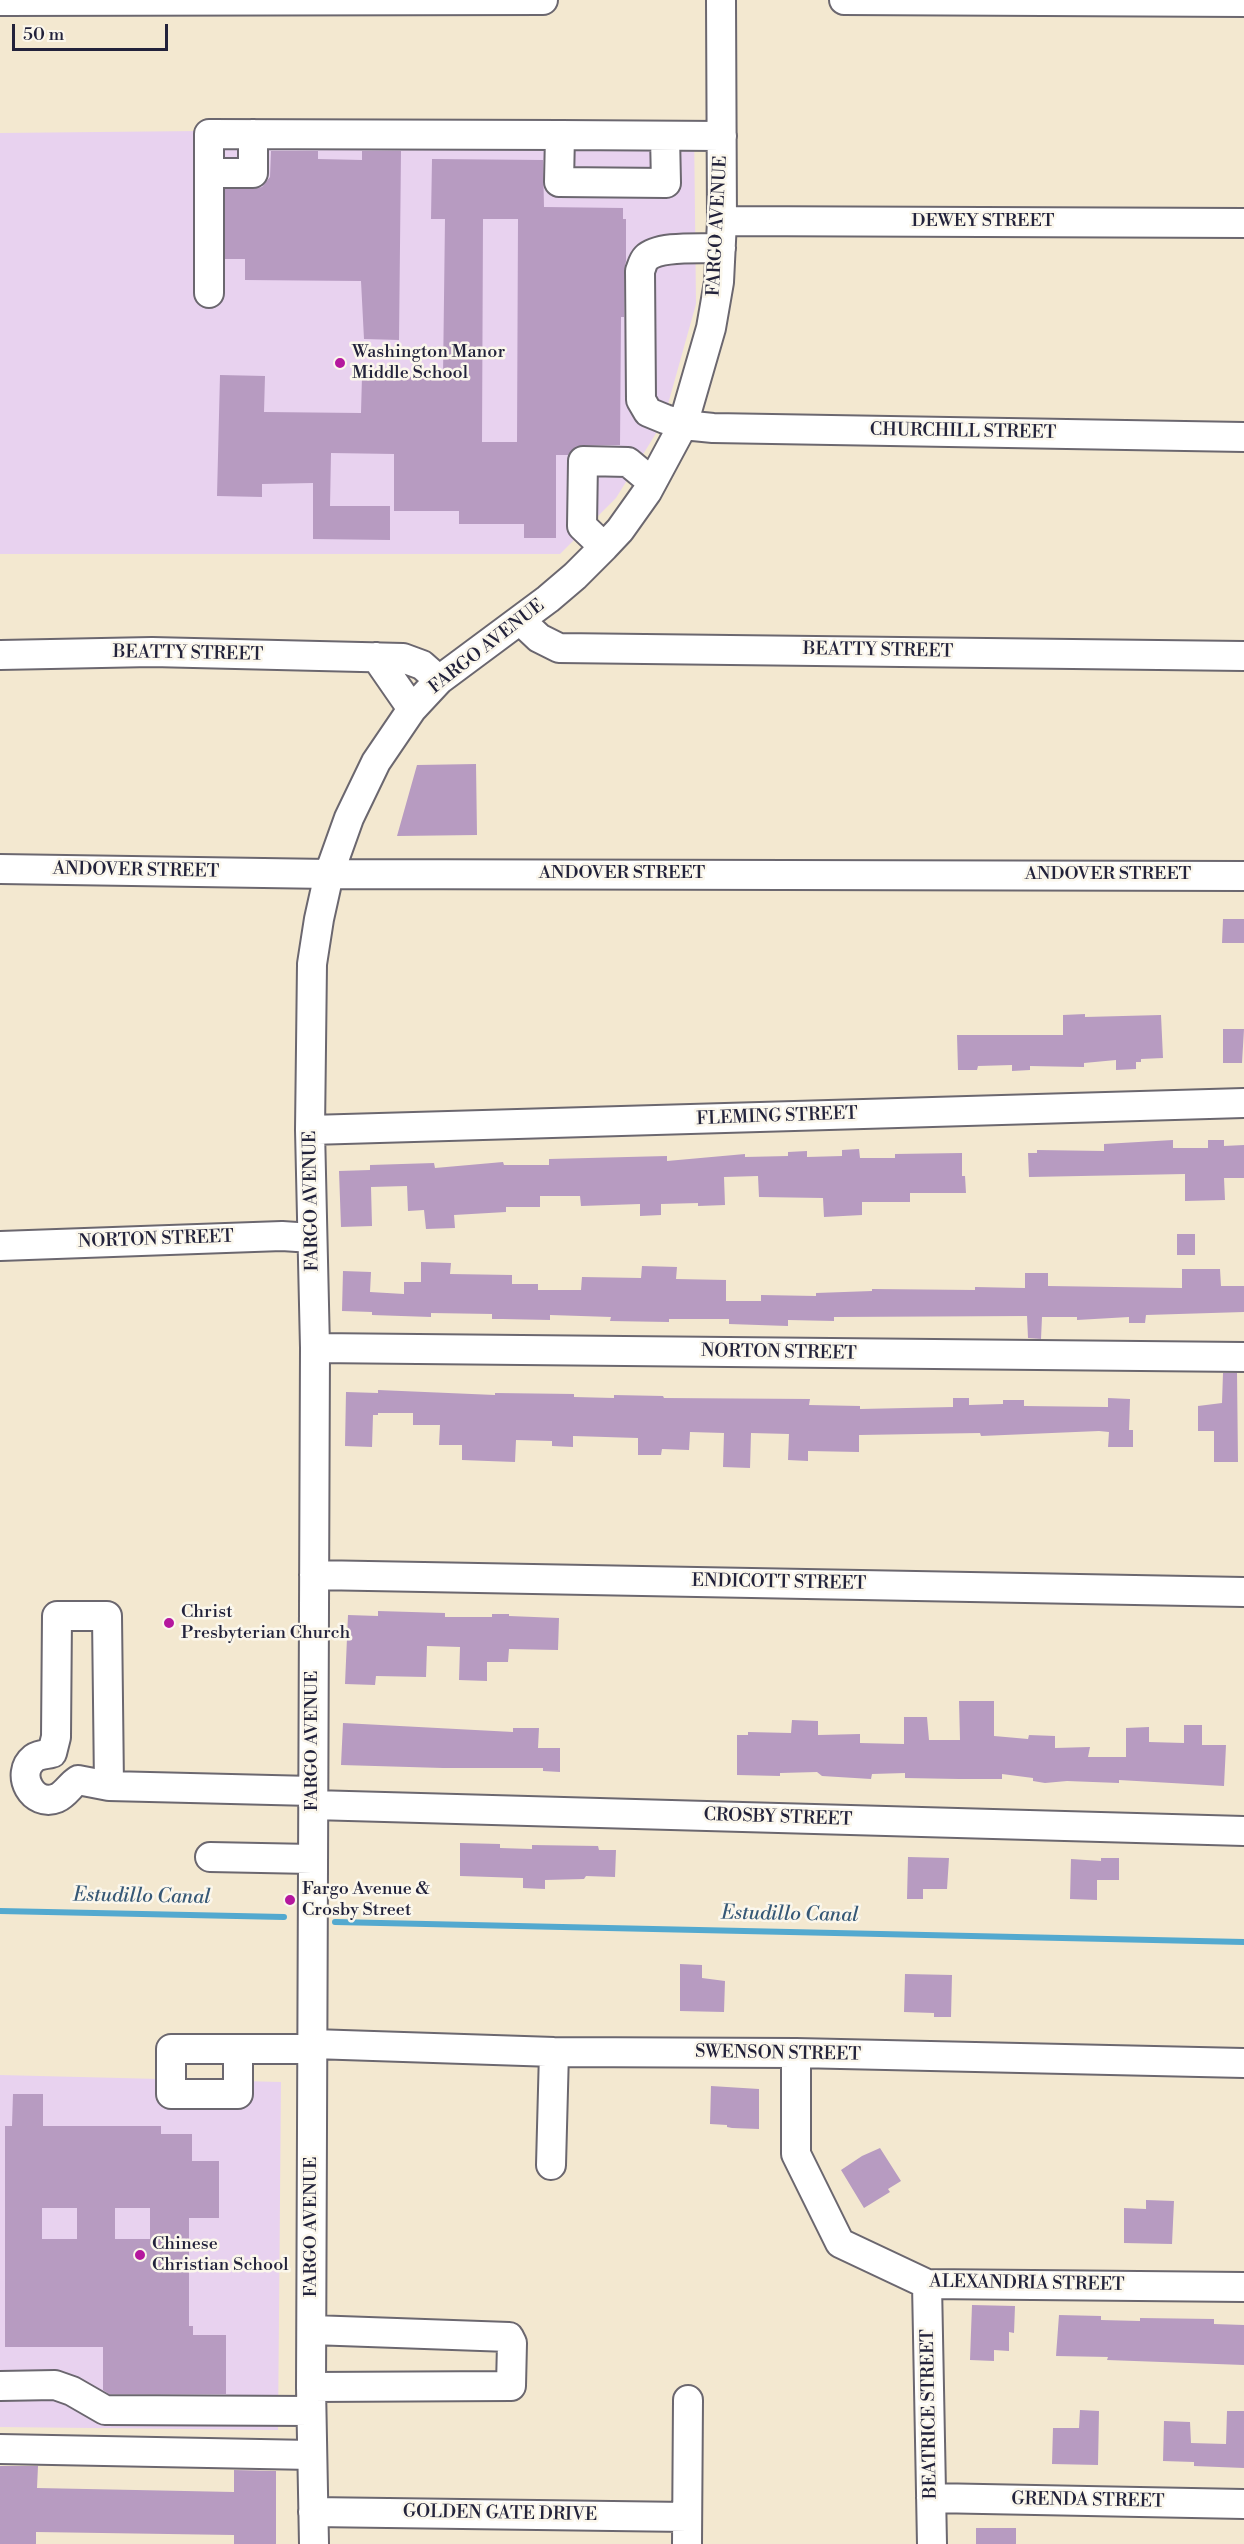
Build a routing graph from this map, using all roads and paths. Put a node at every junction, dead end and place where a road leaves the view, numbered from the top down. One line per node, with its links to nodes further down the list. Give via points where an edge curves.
1 (543, 0): 4 (street)
2 (722, 0): 9 (street, FARGO AVENUE)
3 (844, 0): 5 (street)
4 (0, 1)
5 (1244, 2)
6 (253, 134): 7 (street); 10 (street, via 209,134); 10 (street, via 253,173)
7 (560, 135): 8 (street); 8 (street, via 560,182 666,183)
8 (665, 136): 9 (street)
9 (722, 136): 12 (street, FARGO AVENUE)
10 (209, 173): 13 (street)
11 (1244, 223): 12 (street, DEWEY STREET)
12 (721, 235): 14 (street, FARGO AVENUE, via 719,282 711,328); 14 (street, DEWEY STREET, via 652,253 644,259 640,271 640,400 648,412)
13 (209, 293)
14 (683, 426): 15 (street, CHURCHILL STREET); 16 (street, FARGO AVENUE)
15 (1244, 437)
16 (652, 482): 17 (street, FARGO AVENUE); 17 (street, via 628,462 583,461 582,526)
17 (604, 547): 18 (street, FARGO AVENUE)
18 (521, 621): 20 (street, BEATTY STREET, via 539,638 559,648); 22 (street, FARGO AVENUE)
19 (0, 655): 21 (street, BEATTY STREET, via 152,652)
20 (1244, 656)
21 (376, 657): 22 (street, BEATTY STREET, via 403,658 422,664); 23 (street)
22 (439, 680): 23 (street, FARGO AVENUE)
23 (412, 709): 25 (street, FARGO AVENUE, via 376,762 349,818)
24 (0, 869): 25 (street, ANDOVER STREET)
25 (329, 874): 26 (street, ANDOVER STREET); 28 (street, FARGO AVENUE, via 312,964)
26 (1244, 876)
27 (1244, 1103): 28 (street, FLEMING STREET)
28 (310, 1130): 29 (street, FARGO AVENUE)
29 (312, 1238): 30 (street, NORTON STREET); 31 (street, FARGO AVENUE)
30 (0, 1246)
31 (315, 1348): 32 (street, NORTON STREET); 33 (street, FARGO AVENUE)
32 (1244, 1357)
33 (314, 1575): 34 (street, ENDICOTT STREET); 38 (street, FARGO AVENUE)
34 (1244, 1592)
35 (56, 1737): 36 (street); 36 (street, via 52,1753 35,1757 27,1767 25,1779 29,1790 41,1798 55,1799); 37 (street, via 57,1616 107,1616)
36 (78, 1780): 37 (street, CROSBY STREET)
37 (109, 1786): 38 (street, CROSBY STREET)
38 (313, 1798): 39 (street, CROSBY STREET); 41 (street, FARGO AVENUE)
39 (1244, 1831)
40 (210, 1857): 41 (street)
41 (312, 1859): 42 (street, FARGO AVENUE)
42 (313, 2047): 43 (street, SWENSON STREET); 44 (street, SWENSON STREET); 50 (street, FARGO AVENUE)
43 (238, 2049): 43 (street, SWENSON STREET, via 238,2094 171,2094 171,2049)
44 (554, 2052): 45 (street, SWENSON STREET); 47 (street)
45 (796, 2053): 46 (street, SWENSON STREET); 48 (street, ALEXANDRIA STREET, via 796,2154 840,2243)
46 (1244, 2063)
47 (550, 2165)
48 (927, 2284): 49 (street, ALEXANDRIA STREET); 56 (street, BEATRICE STREET)
49 (1244, 2288)
50 (312, 2330): 52 (street, FARGO AVENUE); 52 (street, via 509,2337 512,2343 511,2386)
51 (0, 2386): 52 (street, via 55,2385 105,2410)
52 (311, 2399): 55 (street, FARGO AVENUE)
53 (688, 2400): 59 (street)
54 (0, 2449): 55 (street)
55 (312, 2455): 58 (street, FARGO AVENUE)
56 (931, 2498): 57 (street, GRENDA STREET); 61 (street, BEATRICE STREET)
57 (1244, 2504)
58 (313, 2512): 59 (street, GOLDEN GATE DRIVE); 60 (street, FARGO AVENUE)
59 (687, 2530)
60 (314, 2544)
61 (932, 2544)

